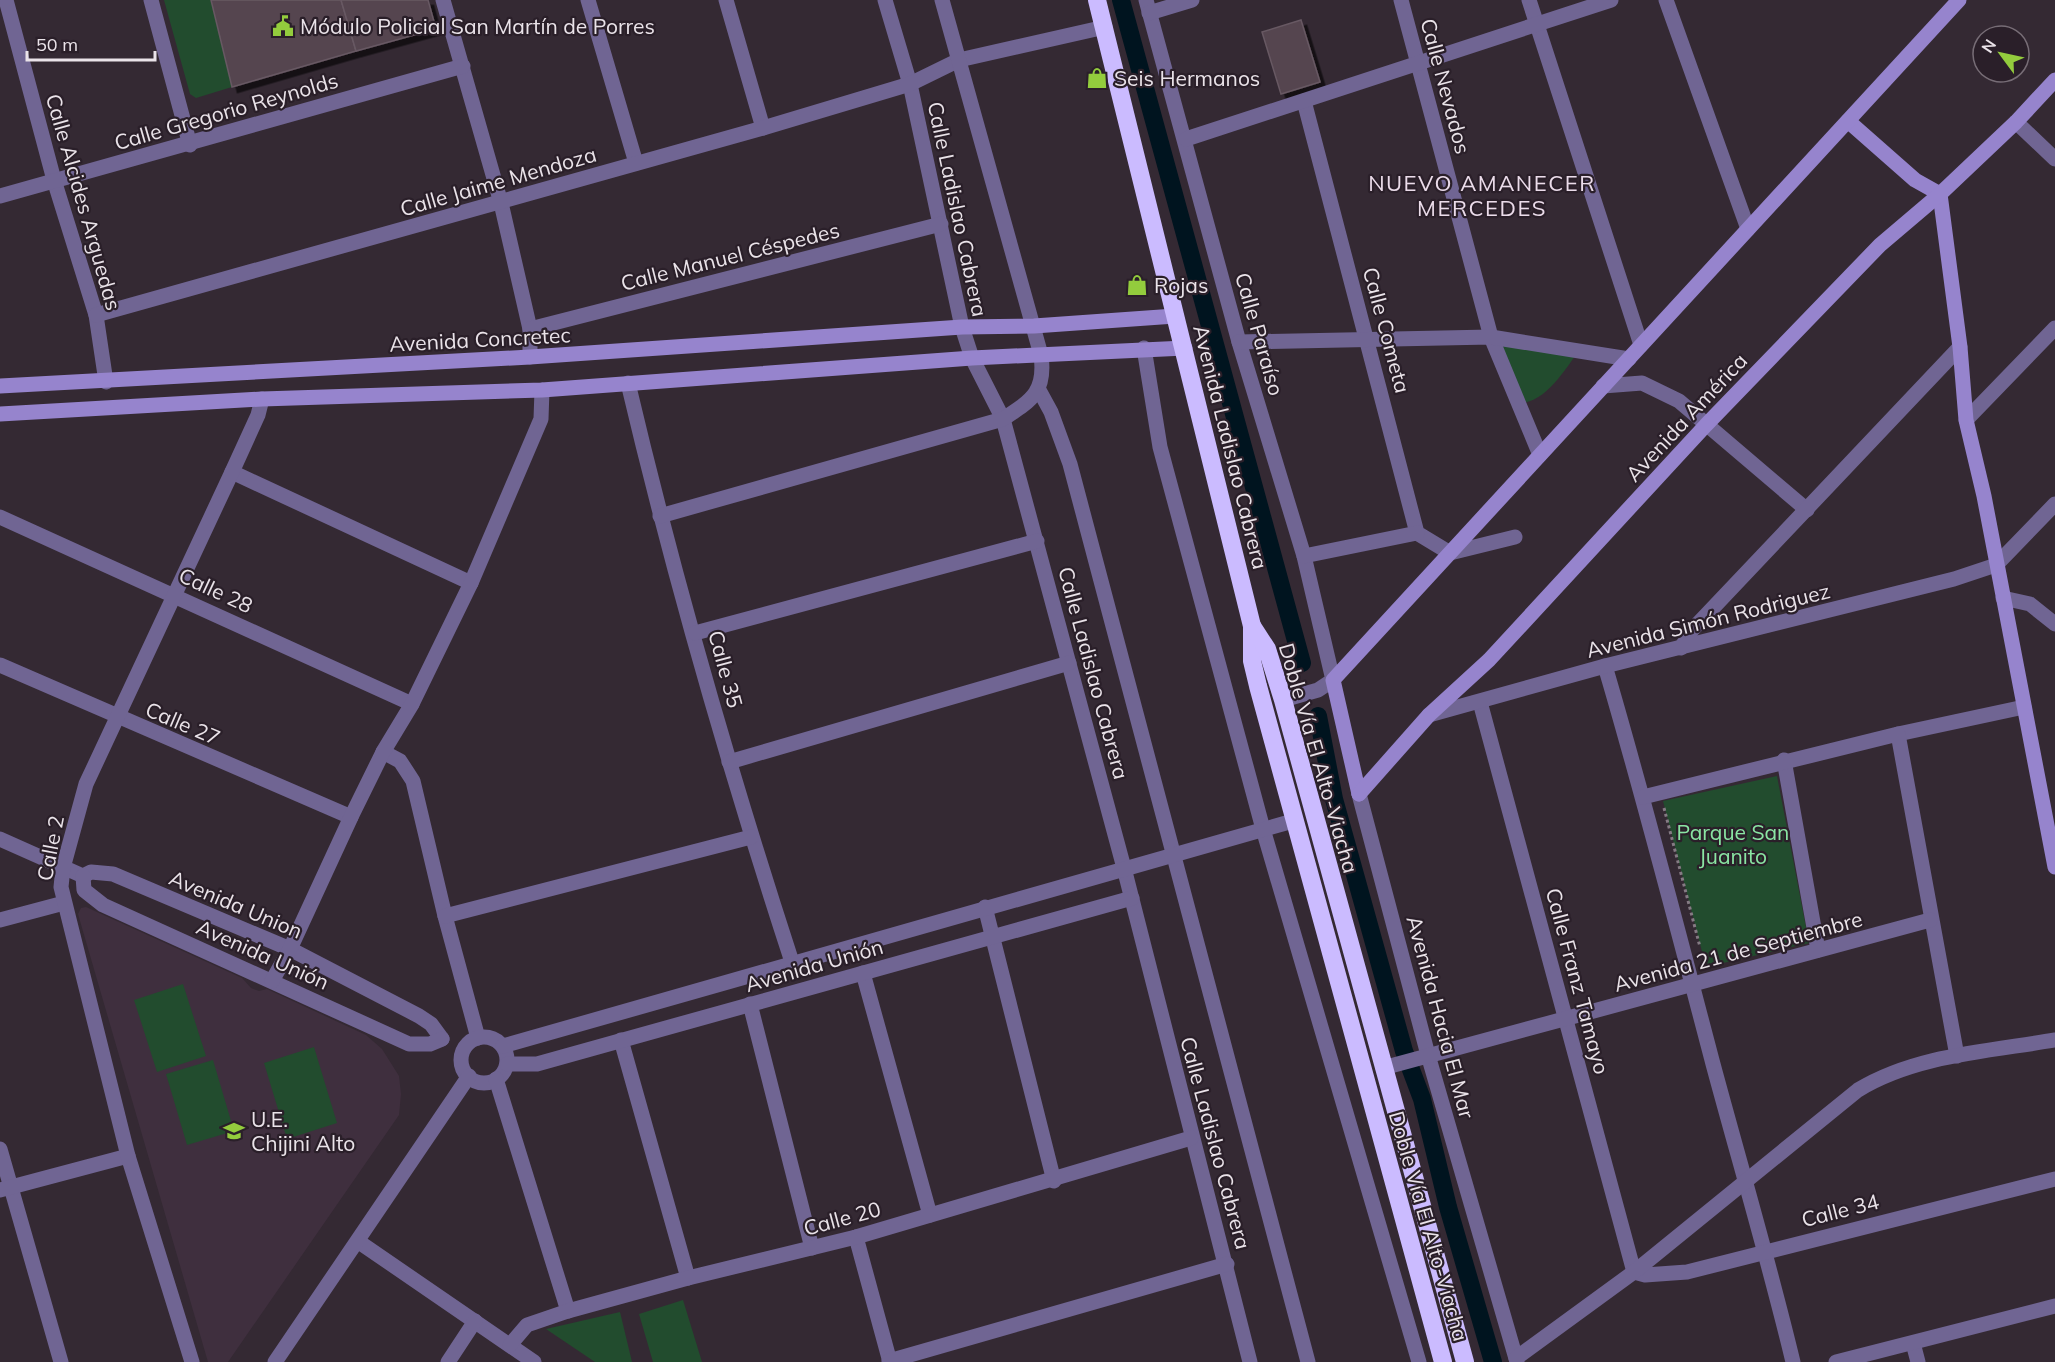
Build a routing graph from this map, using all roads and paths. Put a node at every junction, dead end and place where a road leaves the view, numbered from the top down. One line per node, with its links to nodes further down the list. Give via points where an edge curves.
1 (6, 0): 31 (street, Calle Alcides Arguedas)
2 (152, 0): 28 (street)
3 (443, 0): 20 (street)
4 (588, 0): 30 (street)
5 (726, 0): 26 (street)
6 (885, 0): 22 (street, Calle Ladislao Cabrera)
7 (942, 0): 18 (street)
8 (1097, 0): 17 (highway, Avenida Ladislao Cabrera)
9 (1192, 0): 15 (street)
10 (1401, 0): 19 (street, Calle Nevados)
11 (1528, 0): 16 (street)
12 (1611, 0): 16 (street)
13 (1666, 0): 36 (street)
14 (1959, 0): 24 (street)
15 (1148, 7): 27 (street, Calle Paraíso)
16 (1535, 25): 19 (street); 46 (street)
17 (1105, 27): 18 (street, Calle Jaime Mendoza); 38 (highway, Avenida Ladislao Cabrera)
18 (959, 60): 22 (street, Calle Jaime Mendoza); 39 (street)
19 (1418, 63): 23 (street); 43 (street, Calle Nevados)
20 (463, 66): 28 (street, Calle Gregorio Reynolds); 34 (street)
21 (2055, 80): 25 (street, Avenida América)
22 (910, 84): 26 (street, Calle Jaime Mendoza); 35 (street, Calle Ladislao Cabrera)
23 (1304, 100): 27 (street); 44 (street, Calle Cometa)
24 (1848, 121): 32 (street, via 1915,180); 36 (street)
25 (2016, 122): 29 (street); 32 (street, Avenida América)
26 (763, 128): 30 (street, Calle Jaime Mendoza)
27 (1186, 139): 45 (street, Calle Paraíso)
28 (189, 145): 31 (street, Calle Gregorio Reynolds)
29 (2055, 159)
30 (636, 163): 34 (street, Calle Jaime Mendoza)
31 (54, 180): 33 (street, Calle Gregorio Reynolds); 37 (street, Calle Alcides Arguedas)
32 (1940, 194): 47 (street); 64 (street, Avenida América, via 1880,245)
33 (0, 196)
34 (501, 203): 37 (street, Calle Jaime Mendoza); 42 (street)
35 (941, 224): 40 (street, Calle Ladislao Cabrera); 42 (street, Calle Manuel Céspedes)
36 (1748, 229): 46 (street)
37 (96, 315): 54 (street, Calle Alcides Arguedas)
38 (1175, 316): 39 (street, Avenida Concretec); 49 (highway, Avenida Ladislao Cabrera)
39 (1034, 326): 40 (street, Avenida Concretec); 50 (street)
40 (962, 327): 51 (street, Avenida Concretec); 52 (street, Calle Ladislao Cabrera)
41 (2055, 328): 63 (street)
42 (530, 329): 51 (street)
43 (1491, 337): 44 (street); 53 (street); 65 (street, Calle Nevados)
44 (1368, 338): 45 (street); 71 (street, Calle Cometa)
45 (1239, 342): 75 (street, Calle Paraíso)
46 (1641, 345): 53 (street)
47 (1960, 347): 63 (street); 68 (street)
48 (1144, 348): 49 (street); 50 (street); 103 (street, via 1160,447)
49 (1185, 348): 81 (highway, Avenida Ladislao Cabrera)
50 (1041, 355): 52 (street); 59 (street, via 1044,373)
51 (530, 357): 54 (street, Avenida Concretec)
52 (972, 358): 55 (street); 62 (street, Calle Ladislao Cabrera)
53 (1629, 358): 57 (street)
54 (106, 382): 56 (street, Avenida Concretec)
55 (628, 383): 58 (street); 69 (street, Calle 35)
56 (0, 386)
57 (1603, 387): 64 (street, via 1642,383 1679,400); 65 (street)
58 (542, 390): 60 (street); 77 (street, via 541,419)
59 (1039, 390): 62 (street); 107 (street, via 1052,412 1070,464)
60 (262, 399): 61 (street); 66 (street, Calle 2)
61 (0, 414)
62 (1004, 419): 69 (street); 73 (street, Calle Ladislao Cabrera)
63 (1966, 420): 76 (street)
64 (1706, 425): 68 (street); 92 (street, Avenida América, via 1488,660)
65 (1540, 455): 74 (street)
66 (232, 472): 77 (street); 78 (street, Calle 2)
67 (2055, 504): 76 (street)
68 (1807, 510): 83 (street, via 1692,630)
69 (660, 516): 82 (street, Calle 35)
70 (0, 517): 78 (street, Calle 28)
71 (1417, 533): 74 (street); 75 (street)
72 (1515, 537): 74 (street)
73 (1036, 541): 82 (street); 84 (street, Calle Ladislao Cabrera)
74 (1450, 553): 87 (street)
75 (1304, 556): 87 (street, Calle Paraíso)
76 (1996, 565): 79 (street); 83 (street, Avenida Simón Rodriguez)
77 (471, 583): 90 (street)
78 (173, 593): 90 (street, Calle 28); 93 (street, Calle 2)
79 (2002, 598): 80 (street, via 2030,604); 91 (street)
80 (2055, 624)
81 (1252, 626): 88 (highway, Doble Vía El Alto-Viacha); 102 (highway, Doble Vía El Alto-Viacha, via 1252,661)
82 (695, 633): 97 (street, Calle 35)
83 (1681, 648): 86 (street, Avenida Simón Rodriguez)
84 (1069, 663): 97 (street); 110 (street, Calle Ladislao Cabrera)
85 (0, 665): 93 (street, Calle 27)
86 (1605, 666): 89 (street, Avenida Simón Rodriguez); 99 (street)
87 (1333, 680): 88 (street, via 1318,690); 98 (street, Avenida Hacia El Mar)
88 (1291, 698): 137 (highway, Doble Vía El Alto-Viacha)
89 (1480, 702): 92 (street, Avenida Simón Rodriguez); 127 (street, Calle Franz Tamayo)
90 (412, 704): 95 (street)
91 (2024, 707): 94 (street); 106 (street)
92 (1429, 715): 98 (street, Avenida América)
93 (115, 716): 101 (street, Calle 27); 109 (street, Calle 2, via 86,784)
94 (1898, 734): 96 (street); 116 (street)
95 (383, 752): 101 (street); 115 (street, via 399,761 413,781)
96 (1784, 760): 99 (street); 120 (street)
97 (729, 762): 104 (street, Calle 35)
98 (1359, 794): 135 (street, Avenida Hacia El Mar)
99 (1643, 798): 125 (street)
100 (1663, 801): 121 (path)
101 (351, 817): 119 (street)
102 (1293, 821): 103 (street); 170 (highway, Doble Vía El Alto-Viacha)
103 (1263, 830): 107 (street); 169 (street)
104 (751, 837): 115 (street); 122 (street, Calle 35)
105 (0, 839): 109 (street, Avenida Union)
106 (2053, 842): 108 (street)
107 (1173, 855): 110 (street); 168 (street)
108 (2055, 867)
109 (63, 868): 111 (street, Avenida Union); 113 (street, Calle 2)
110 (1124, 868): 112 (street, Calle Ladislao Cabrera); 114 (street)
111 (83, 876): 119 (street, Avenida Union, via 91,872 113,874); 124 (street, Avenida Unión, via 84,890 103,905)
112 (1132, 898): 118 (street, Avenida Unión); 140 (street, Calle Ladislao Cabrera)
113 (64, 903): 117 (street); 142 (street, Calle 2)
114 (985, 908): 118 (street); 122 (street)
115 (445, 916): 128 (street)
116 (1930, 920): 120 (street, Avenida 21 de Septiembre); 134 (street)
117 (0, 921)
118 (991, 937): 123 (street, Avenida Unión); 144 (street)
119 (290, 950): 124 (street); 129 (street, Avenida Union, via 419,1016)
120 (1818, 950): 125 (street, Avenida 21 de Septiembre)
121 (1703, 956)
122 (792, 962): 132 (street)
123 (863, 973): 126 (street, Avenida Unión); 147 (street)
124 (272, 981): 129 (street, Avenida Unión, via 410,1044 430,1044)
125 (1692, 984): 127 (street, Avenida 21 de Septiembre); 145 (street)
126 (750, 1004): 130 (street, Avenida Unión); 150 (street)
127 (1567, 1020): 135 (street, Avenida 21 de Septiembre); 153 (street, Calle Franz Tamayo)
128 (478, 1038): 132 (street, via 492,1038); 133 (street)
129 (442, 1039): 133 (street, Avenida Union)
130 (621, 1040): 136 (street, Avenida Unión, via 537,1064); 154 (street)
131 (2055, 1040): 134 (street)
132 (503, 1046): 136 (street)
133 (464, 1050): 138 (street, via 462,1064)
134 (1957, 1056): 145 (street, via 1881,1077 1858,1090)
135 (1423, 1057): 137 (street, Avenida 21 de Septiembre); 160 (street, Avenida Hacia El Mar)
136 (507, 1064): 139 (street)
137 (1389, 1066): 171 (highway, Doble Vía El Alto-Viacha)
138 (469, 1077): 139 (street, via 482,1082); 149 (street)
139 (496, 1080): 156 (street)
140 (1191, 1138): 144 (street, Calle 20); 152 (street, Calle Ladislao Cabrera)
141 (0, 1149): 146 (street)
142 (128, 1156): 146 (street); 163 (street, Calle 2)
143 (2055, 1179): 151 (street, Calle 34)
144 (1053, 1181): 147 (street, Calle 20)
145 (1745, 1181): 151 (street); 153 (street)
146 (5, 1188): 162 (street)
147 (930, 1215): 148 (street, Calle 20)
148 (856, 1237): 150 (street, Calle 20); 161 (street)
149 (358, 1242): 157 (street); 164 (street)
150 (812, 1248): 154 (street, Calle 20)
151 (1766, 1250): 153 (street, Calle 34, via 1687,1272); 172 (street)
152 (1227, 1264): 161 (street); 167 (street, Calle Ladislao Cabrera)
153 (1634, 1272): 160 (street)
154 (688, 1278): 156 (street, Calle 20)
155 (2055, 1306): 158 (street)
156 (568, 1311): 159 (street, Calle 20, via 527,1325)
157 (475, 1321): 159 (street); 165 (street)
158 (1913, 1343): 173 (street); 174 (street)
159 (510, 1345): 166 (street)
160 (1517, 1360)
161 (889, 1361)
162 (61, 1362)
163 (192, 1362)
164 (275, 1362)
165 (448, 1362)
166 (534, 1362)
167 (1250, 1362)
168 (1308, 1362)
169 (1419, 1362)
170 (1443, 1362)
171 (1465, 1362)
172 (1793, 1362)
173 (1836, 1362)
174 (1918, 1362)

